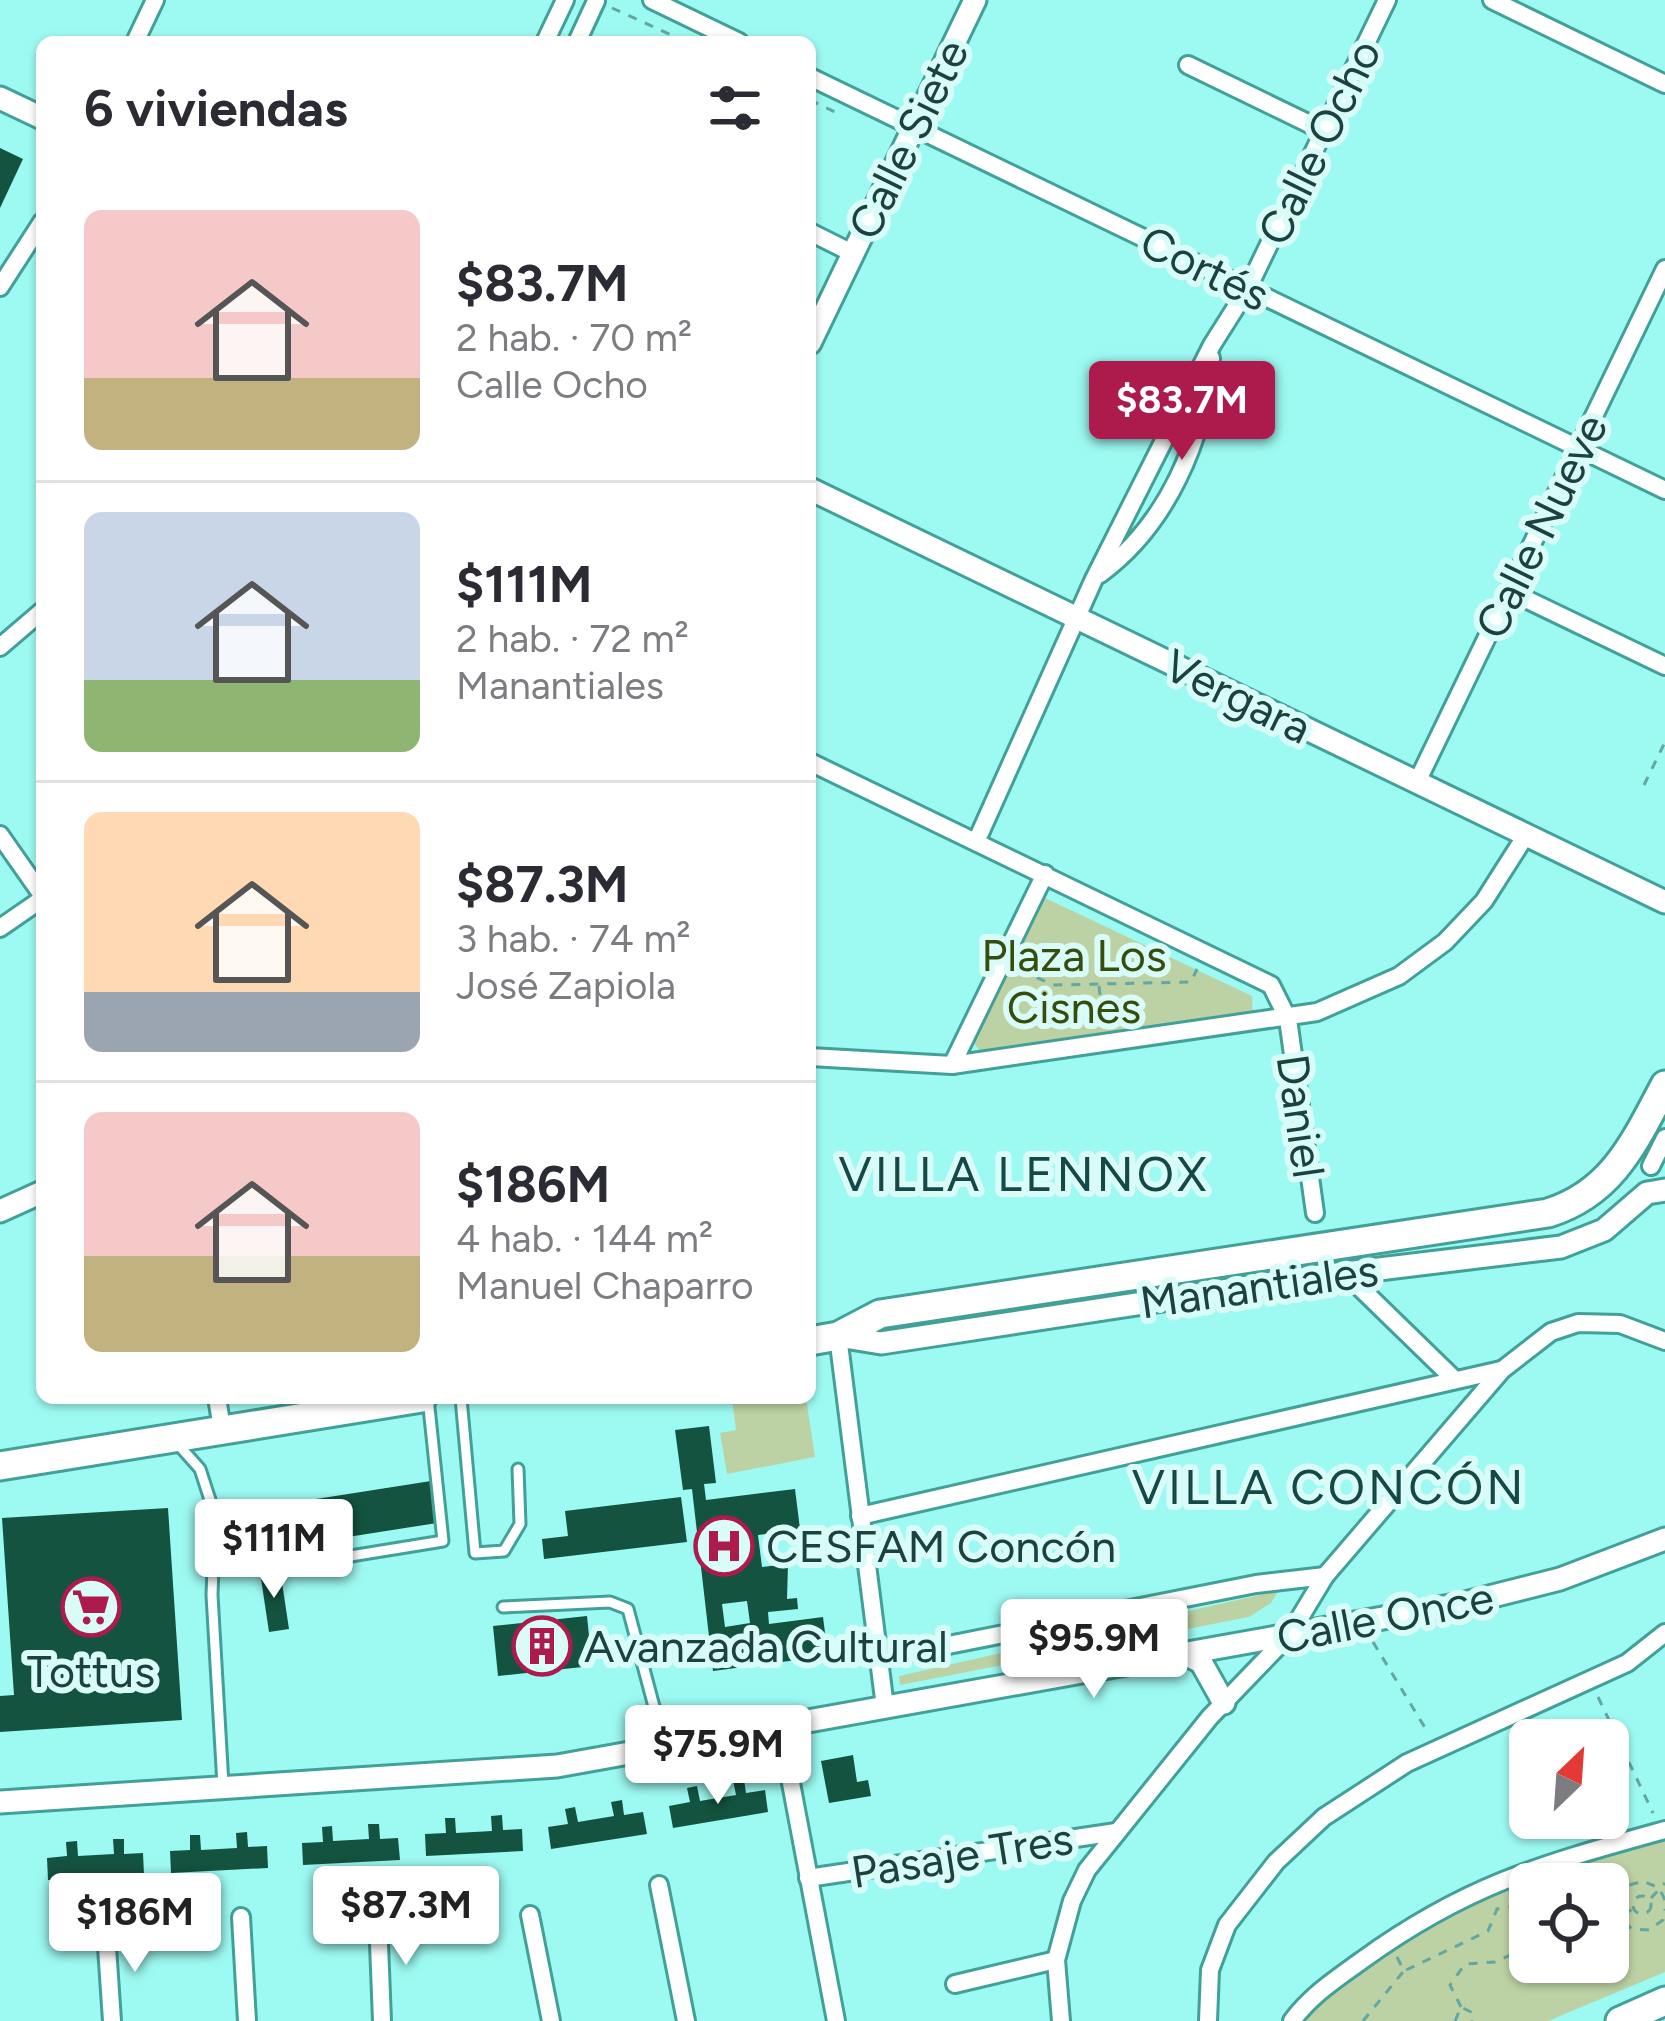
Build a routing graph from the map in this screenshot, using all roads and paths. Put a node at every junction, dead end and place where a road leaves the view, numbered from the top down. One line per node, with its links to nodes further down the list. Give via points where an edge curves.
1 (155, 0): 8 (street)
2 (565, 0): 9 (street)
3 (652, 0): 12 (street)
4 (975, 0): 18 (street, Calle Siete)
5 (1388, 0): 19 (street, Calle Ocho)
6 (1492, 0): 15 (street)
7 (596, 1): 10 (street); 11 (path)
8 (138, 36)
9 (547, 36)
10 (580, 36)
11 (674, 36)
12 (727, 36)
13 (1188, 65): 19 (street)
14 (816, 79): 18 (street, Cortés)
15 (1665, 84)
16 (0, 98): 17 (street)
17 (36, 115)
18 (914, 127): 22 (street, Calle Siete); 25 (street, Cortés)
19 (1324, 131): 25 (street, Calle Ocho)
20 (36, 231): 24 (street)
21 (816, 235): 22 (street)
22 (852, 253): 26 (street, Calle Siete)
23 (1665, 269): 28 (street, Calle Nueve)
24 (0, 287)
25 (1248, 288): 27 (street, Calle Ocho); 28 (street, Cortés)
26 (816, 330)
27 (1212, 345): 31 (street, Calle Ocho); 31 (street, Calle Ocho, via 1200,417 1175,483 1143,535)
28 (1578, 448): 29 (street, Cortés); 32 (street, Calle Nueve)
29 (1665, 490)
30 (816, 492): 34 (street, Vergara)
31 (1094, 579): 34 (street, Calle Ocho)
32 (1509, 591): 36 (street); 39 (street, Calle Nueve)
33 (36, 616): 35 (street)
34 (1080, 620): 39 (street, Vergara); 43 (street, Calle Ocho)
35 (0, 647)
36 (1665, 666)
37 (1665, 742): 40 (path)
38 (816, 765): 43 (street)
39 (1417, 782): 42 (street, Vergara)
40 (1644, 785)
41 (0, 835): 45 (street)
42 (1526, 835): 47 (street, Vergara); 52 (street, via 1484,901 1423,960 1373,991)
43 (976, 842): 44 (street)
44 (1045, 874): 49 (street); 50 (street)
45 (36, 888)
46 (36, 901): 48 (street)
47 (1665, 902)
48 (0, 928)
49 (1207, 950): 51 (path, via 1191,982); 52 (street, via 1271,985)
50 (1002, 963): 51 (path, via 1055,986); 55 (street)
51 (1099, 984): 53 (path)
52 (1288, 1019): 53 (street); 62 (street, Daniel)
53 (1105, 1045): 55 (street)
54 (816, 1057): 55 (street)
55 (952, 1065)
56 (1665, 1085): 64 (main road, Manantiales, via 1610,1178 1548,1213 880,1314)
57 (1665, 1138): 58 (street)
58 (1651, 1166)
59 (1665, 1190): 63 (street, Manantiales, via 1647,1193 1575,1243)
60 (36, 1195): 61 (street)
61 (0, 1211)
62 (1315, 1213)
63 (1345, 1273): 64 (street, Manantiales, via 881,1343); 67 (street)
64 (824, 1338): 76 (street)
65 (1665, 1341): 66 (street, via 1620,1324 1578,1323 1551,1332)
66 (1502, 1370): 67 (street); 79 (street)
67 (1455, 1380): 76 (street)
68 (218, 1404): 72 (street)
69 (386, 1404): 72 (main road)
70 (426, 1404): 78 (lane, via 443,1541)
71 (462, 1404): 75 (lane, via 475,1552 504,1551 520,1524)
72 (221, 1429): 73 (main road)
73 (170, 1436): 74 (main road); 92 (lane, via 200,1469 215,1515)
74 (0, 1466)
75 (518, 1469)
76 (860, 1516): 88 (street)
77 (1665, 1539): 81 (street, Calle Once, via 1511,1592)
78 (283, 1567)
79 (1325, 1576): 83 (street); 84 (street)
80 (503, 1607): 90 (lane, via 610,1602 628,1610)
81 (1360, 1620): 83 (street, Calle Once); 91 (path)
82 (1665, 1633): 86 (street)
83 (1290, 1634): 85 (street, Calle Once); 87 (street)
84 (904, 1654)
85 (1189, 1656): 87 (street, via 1201,1662); 88 (street, Calle Once)
86 (1590, 1679): 91 (street); 94 (path)
87 (1224, 1703): 95 (street)
88 (885, 1707): 89 (street, Calle Once)
89 (780, 1725): 90 (street, Calle Once); 96 (street)
90 (665, 1748): 92 (street, Calle Once, via 498,1773)
91 (1437, 1748): 127 (street, via 1350,1797 1255,1886 1213,1954)
92 (223, 1790): 93 (street, Calle Once)
93 (0, 1802)
94 (1663, 1831): 112 (street, via 1526,1868)
95 (1116, 1832): 96 (street, Pasaje Tres); 114 (street, via 1072,1901)
96 (808, 1878): 125 (street)
97 (1665, 1883): 100 (path)
98 (659, 1885): 124 (street)
99 (1629, 1888): 100 (path, via 1643,1881)
100 (1659, 1888): 101 (path); 102 (path)
101 (1650, 1900): 104 (path, via 1637,1897); 104 (path, via 1647,1914)
102 (1665, 1900)
103 (1509, 1907): 115 (path, via 1497,1909 1488,1930)
104 (1633, 1909): 106 (path)
105 (1665, 1910): 110 (path, via 1649,1930)
106 (1629, 1911)
107 (530, 1915): 123 (street)
108 (241, 1917): 121 (street)
109 (378, 1918): 122 (street)
110 (1629, 1926)
111 (106, 1932): 120 (street)
112 (1386, 1942): 115 (path); 128 (street)
113 (1509, 1956): 118 (path, via 1465,1964 1450,1985)
114 (1056, 1960): 116 (street); 126 (street)
115 (1404, 1971): 119 (path)
116 (955, 1984)
117 (1665, 2001): 133 (main road)
118 (1461, 2007): 131 (path); 132 (path)
119 (1372, 2010): 129 (path); 130 (path)
120 (112, 2021)
121 (247, 2021)
122 (382, 2021)
123 (551, 2021)
124 (686, 2021)
125 (836, 2021)
126 (1061, 2021)
127 (1208, 2021)
128 (1292, 2021)
129 (1363, 2021)
130 (1381, 2021)
131 (1455, 2021)
132 (1472, 2021)
133 (1620, 2021)

